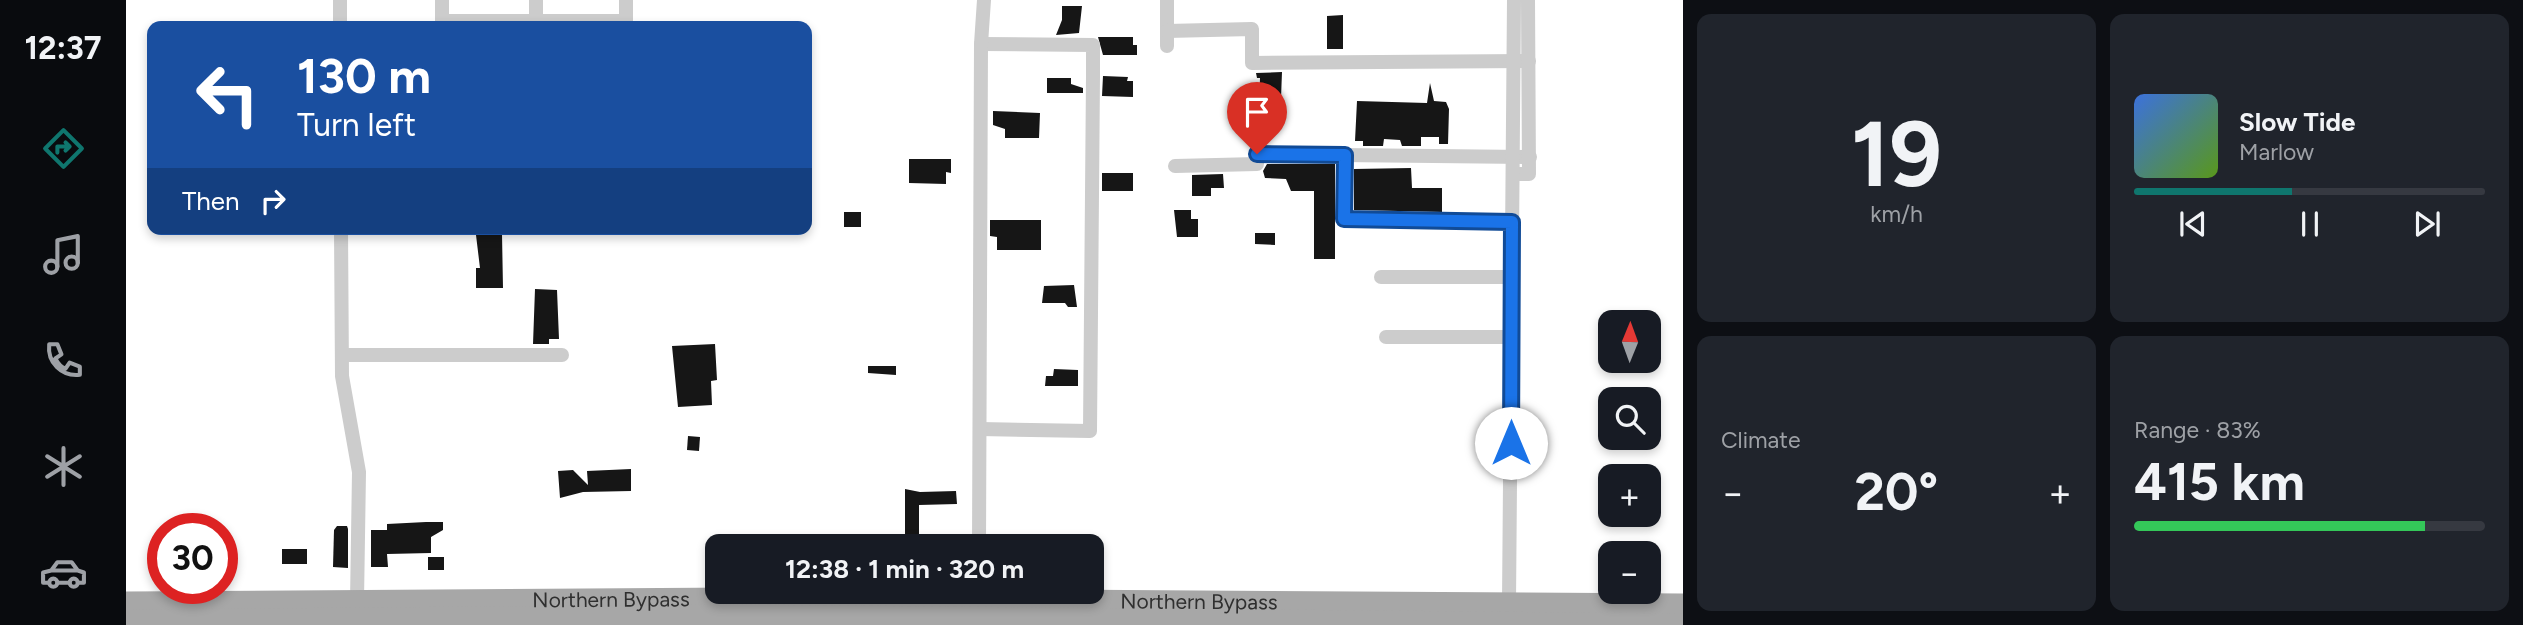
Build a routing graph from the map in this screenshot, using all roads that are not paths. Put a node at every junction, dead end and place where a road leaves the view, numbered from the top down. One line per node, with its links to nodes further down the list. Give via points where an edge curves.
1 (340, 0): 9 (street)
2 (442, 0): 10 (street)
3 (536, 0): 11 (street)
4 (626, 0): 11 (street, via 626,21)
5 (984, 0): 12 (street)
6 (1167, 0): 13 (street, via 1167,39 1252,29 1252,63)
7 (1514, 0): 13 (street)
8 (1528, 0): 14 (street)
9 (340, 21)
10 (442, 21)
11 (536, 21)
12 (981, 44): 28 (street); 28 (street, via 1093,45 1093,65 1090,430)
13 (1513, 61): 14 (street); 16 (street)
14 (1529, 61): 17 (street)
15 (1345, 155): 16 (street); 18 (street, via 1257,154 1257,163); 20 (street, via 1344,219)
16 (1512, 156): 17 (street); 19 (street)
17 (1530, 157): 19 (street, via 1529,174)
18 (1175, 166)
19 (1513, 174): 20 (street)
20 (1512, 222): 23 (street)
21 (341, 235): 26 (street)
22 (1381, 277): 23 (street)
23 (1512, 277): 25 (street)
24 (1386, 337): 25 (street)
25 (1511, 337): 33 (street)
26 (342, 355): 27 (street); 31 (street, via 359,472)
27 (562, 355)
28 (980, 429): 29 (street)
29 (979, 534)
30 (1104, 598): 33 (main road, Northern Bypass)
31 (357, 601): 35 (main road, Northern Bypass); 36 (main road, Northern Bypass)
32 (705, 603): 35 (main road, Northern Bypass)
33 (1509, 603): 37 (main road, Northern Bypass)
34 (1683, 604): 37 (main road, Northern Bypass)
35 (577, 607): 38 (main road, Northern Bypass); 39 (main road, Northern Bypass)
36 (132, 611): 43 (main road, Northern Bypass)
37 (1649, 613): 42 (main road, Northern Bypass); 44 (main road, Northern Bypass)
38 (511, 620): 40 (main road, Northern Bypass)
39 (735, 620): 41 (main road, Northern Bypass)
40 (402, 621): 43 (main road, Northern Bypass)
41 (845, 621): 42 (main road, Northern Bypass)
42 (908, 621)
43 (340, 622)
44 (1683, 624)

